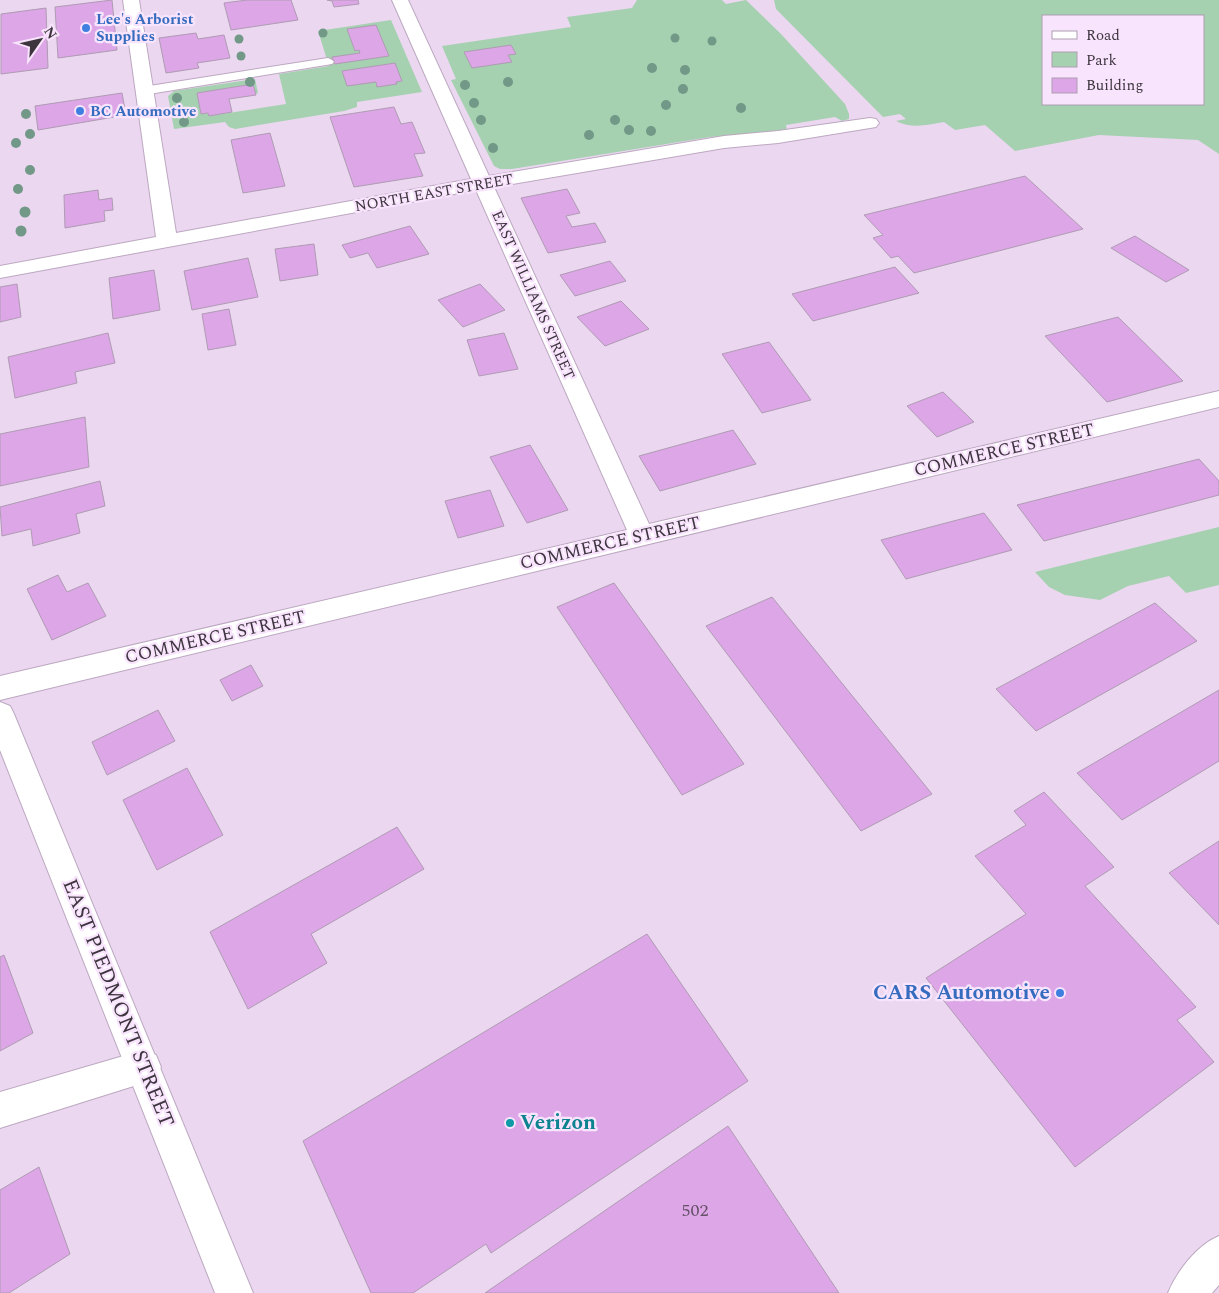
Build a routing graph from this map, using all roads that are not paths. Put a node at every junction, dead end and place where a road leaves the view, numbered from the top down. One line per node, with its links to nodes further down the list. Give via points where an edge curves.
1 (131, 0): 4 (street)
2 (400, 0): 6 (street, EAST WILLIAMS STREET)
3 (328, 62): 4 (lane)
4 (144, 92): 7 (street)
5 (870, 123): 6 (street, NORTH EAST STREET, via 724,142)
6 (483, 183): 7 (street, NORTH EAST STREET); 10 (street, EAST WILLIAMS STREET)
7 (167, 242): 8 (street, NORTH EAST STREET)
8 (0, 272)
9 (1219, 399): 10 (street, COMMERCE STREET)
10 (642, 536): 11 (street, COMMERCE STREET)
11 (0, 688)
12 (0, 714): 13 (street, EAST PIEDMONT STREET)
13 (144, 1067): 14 (street); 16 (street, EAST PIEDMONT STREET)
14 (0, 1110)
15 (1219, 1255): 17 (street)
16 (234, 1293)
17 (1187, 1293)

